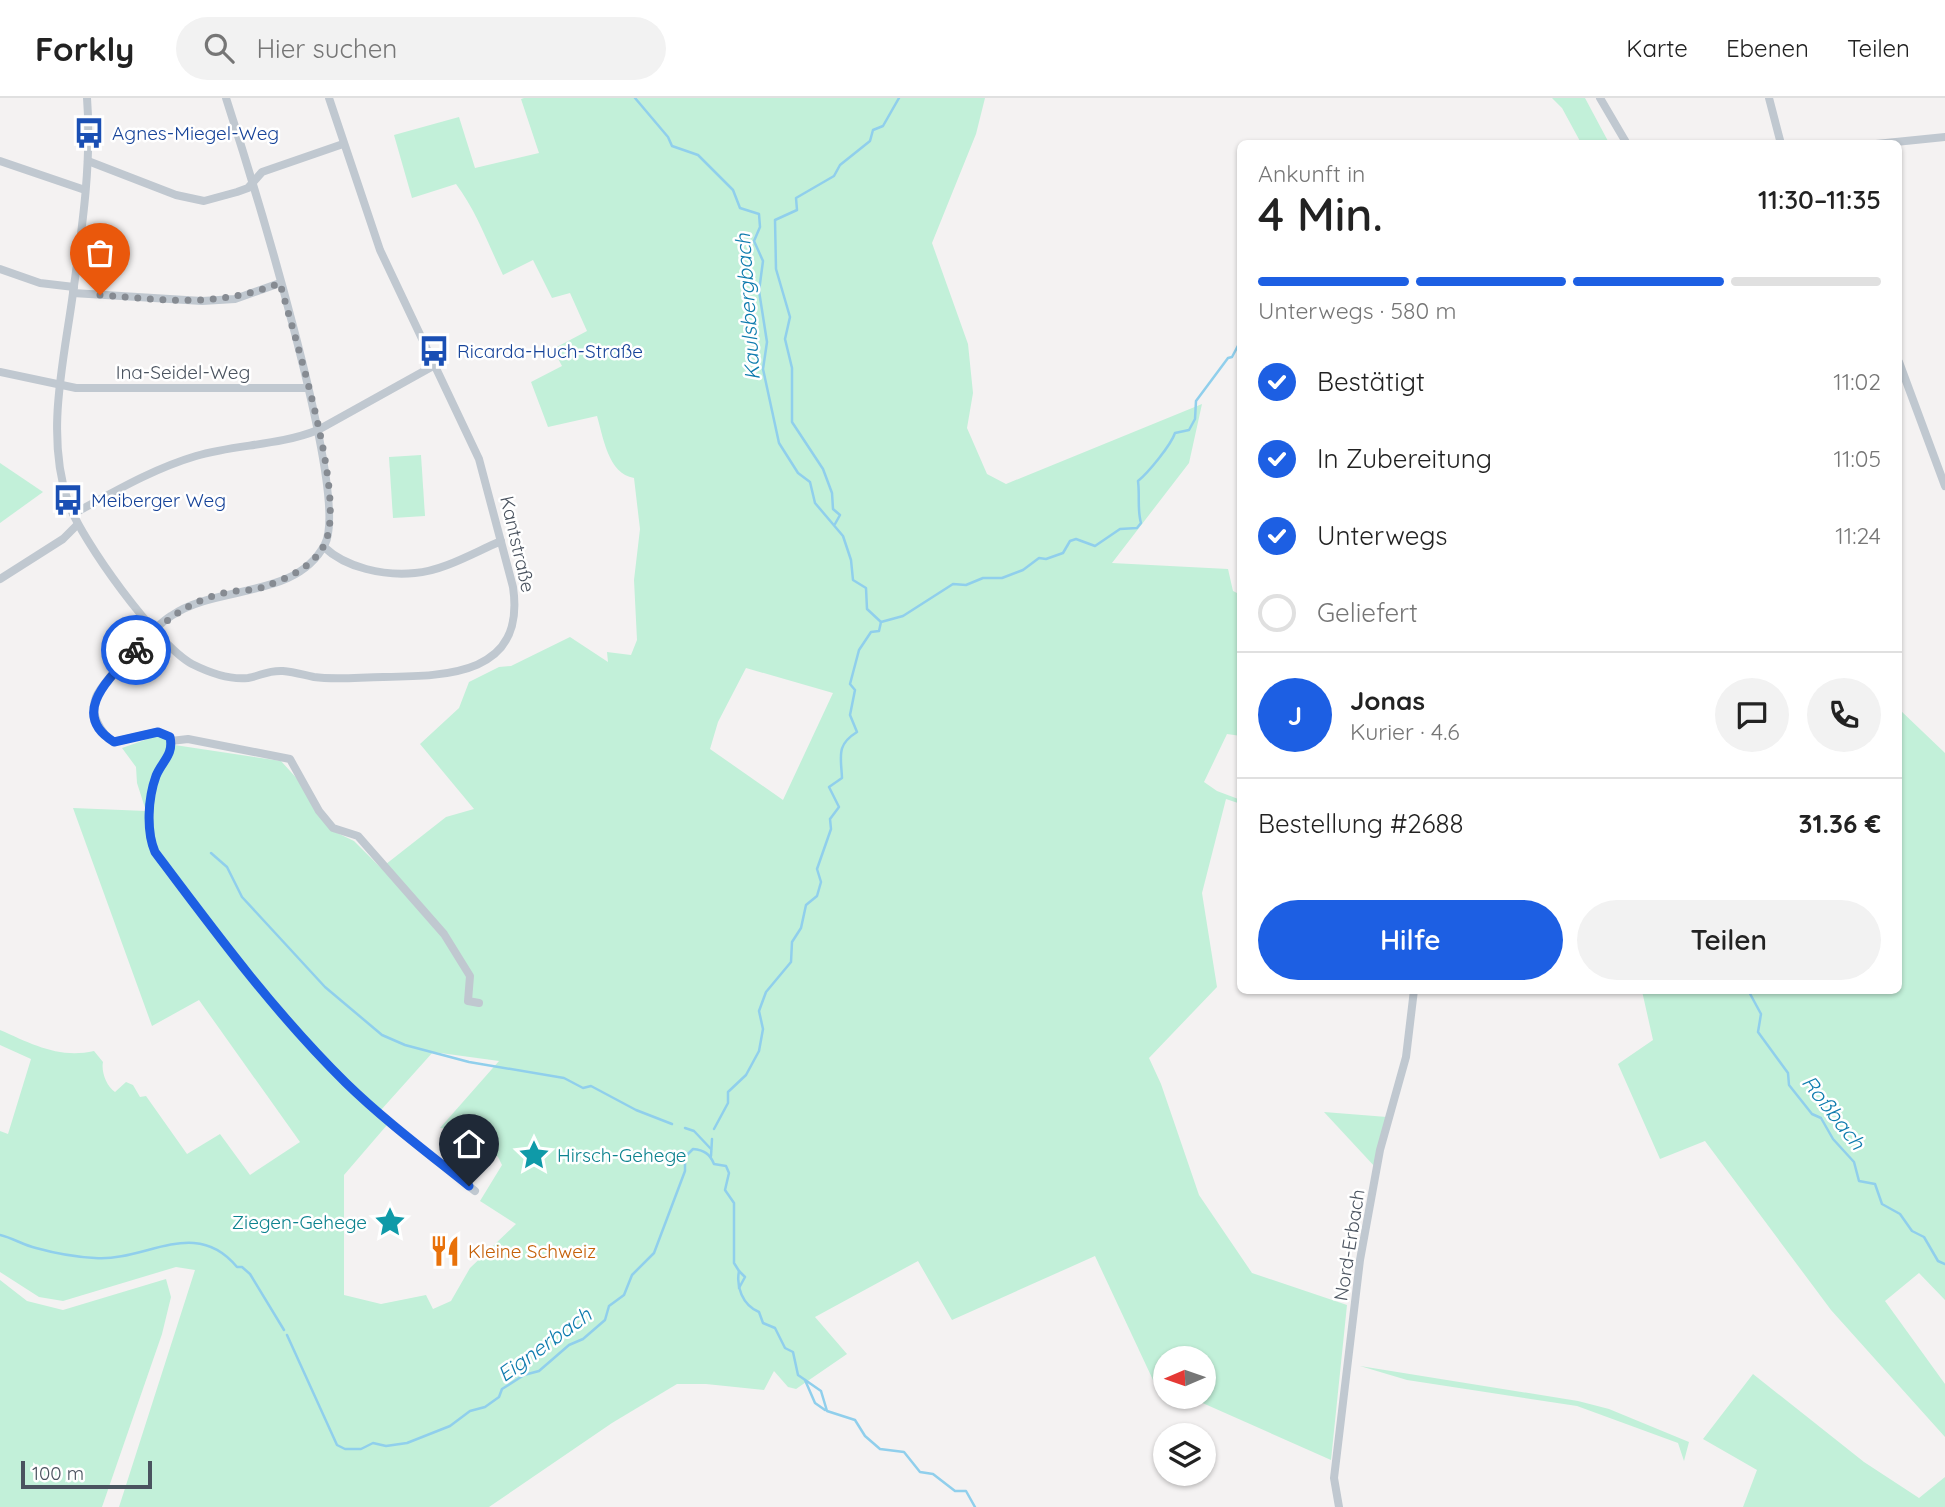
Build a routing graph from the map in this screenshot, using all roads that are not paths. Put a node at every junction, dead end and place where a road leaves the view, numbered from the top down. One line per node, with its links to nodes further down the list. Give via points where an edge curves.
1 (87, 98): 12 (street, Kantstraße)
2 (226, 98): 13 (street)
3 (329, 98): 10 (street, Kantstraße)
4 (1600, 98): 7 (street)
5 (1769, 98): 8 (street)
6 (1945, 137): 9 (street)
7 (1625, 140)
8 (1780, 140)
9 (1902, 141)
10 (343, 144): 13 (street, via 262,172); 18 (street, Kantstraße, via 380,250)
11 (0, 161): 14 (street)
12 (88, 161): 13 (street, via 195,200 215,200); 14 (street, Kantstraße)
13 (254, 182): 16 (street)
14 (85, 190): 17 (street, Kantstraße)
15 (0, 268): 17 (street)
16 (280, 283): 17 (street, via 235,299 180,301); 22 (street)
17 (74, 290): 21 (street, Kantstraße)
18 (435, 365): 23 (street); 27 (street, Kantstraße, via 479,459)
19 (1902, 370): 24 (street)
20 (0, 372): 21 (street, Ina-Seidel-Weg)
21 (59, 386): 22 (street, Ina-Seidel-Weg); 25 (street, Kantstraße, via 61,465)
22 (307, 388): 23 (street)
23 (318, 430): 25 (street, via 173,464); 28 (street, via 330,495)
24 (1945, 486)
25 (73, 514): 26 (street, Kantstraße)
26 (77, 525): 29 (street); 30 (street, Kantstraße, via 97,559)
27 (501, 541): 28 (street, via 415,573 360,567); 30 (street, Kantstraße, via 516,605 513,623 508,638 491,659 471,668 429,677 314,677 281,671 229,677 190,663)
28 (324, 547): 30 (street, via 310,563 283,579 192,604)
29 (0, 579)
30 (156, 629): 31 (street, via 103,685 95,699 95,713 104,736 114,742 158,732)
31 (171, 741): 33 (street, via 188,739 290,759 333,828 358,836 444,934 470,976 468,1001); 34 (street, via 152,790 149,830 155,852 243,970 302,1036 376,1111)
32 (1414, 994): 35 (street, Nord-Erbach, via 1406,1057 1380,1150 1360,1260 1334,1478)
33 (479, 1003)
34 (475, 1191)
35 (1339, 1507)

